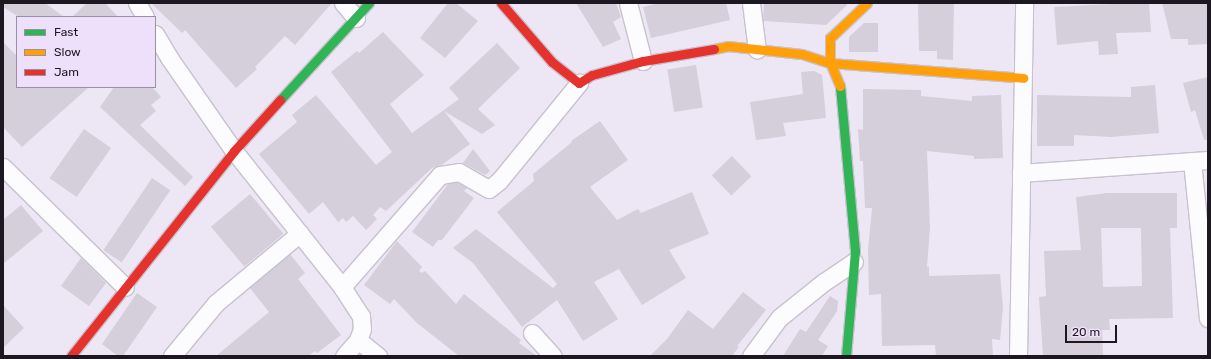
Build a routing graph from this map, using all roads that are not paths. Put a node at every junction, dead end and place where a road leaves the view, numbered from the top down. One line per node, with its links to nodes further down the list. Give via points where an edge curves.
1 (137, 3): 9 (street)
2 (342, 3): 10 (street)
3 (368, 3): 10 (street)
4 (501, 3): 16 (street, via 552,62)
5 (628, 3): 13 (street)
6 (752, 3): 12 (street)
7 (867, 3): 14 (street, via 830,38)
8 (1024, 3): 15 (street)
9 (144, 16)
10 (356, 18): 17 (street)
11 (156, 36): 17 (street)
12 (757, 50): 13 (street, via 728,46); 14 (street, via 802,54)
13 (643, 61): 16 (street, via 592,75)
14 (830, 63): 15 (street); 22 (street, via 842,90)
15 (1023, 78): 20 (street)
16 (579, 83): 24 (street, via 499,181 489,189 459,172 440,174)
17 (234, 151): 21 (street); 23 (street)
18 (1200, 161): 20 (street); 25 (street)
19 (3, 167): 23 (street)
20 (1021, 173): 35 (street)
21 (300, 233): 24 (street); 29 (street, via 216,303)
22 (854, 262): 33 (street, via 779,318); 34 (street)
23 (126, 287): 28 (street)
24 (342, 287): 27 (street, via 361,316 362,329)
25 (1208, 318)
26 (532, 333): 32 (street)
27 (358, 340): 30 (street); 31 (street)
28 (72, 355)
29 (172, 356)
30 (344, 356)
31 (378, 356)
32 (553, 356)
33 (751, 356)
34 (846, 356)
35 (1018, 356)

